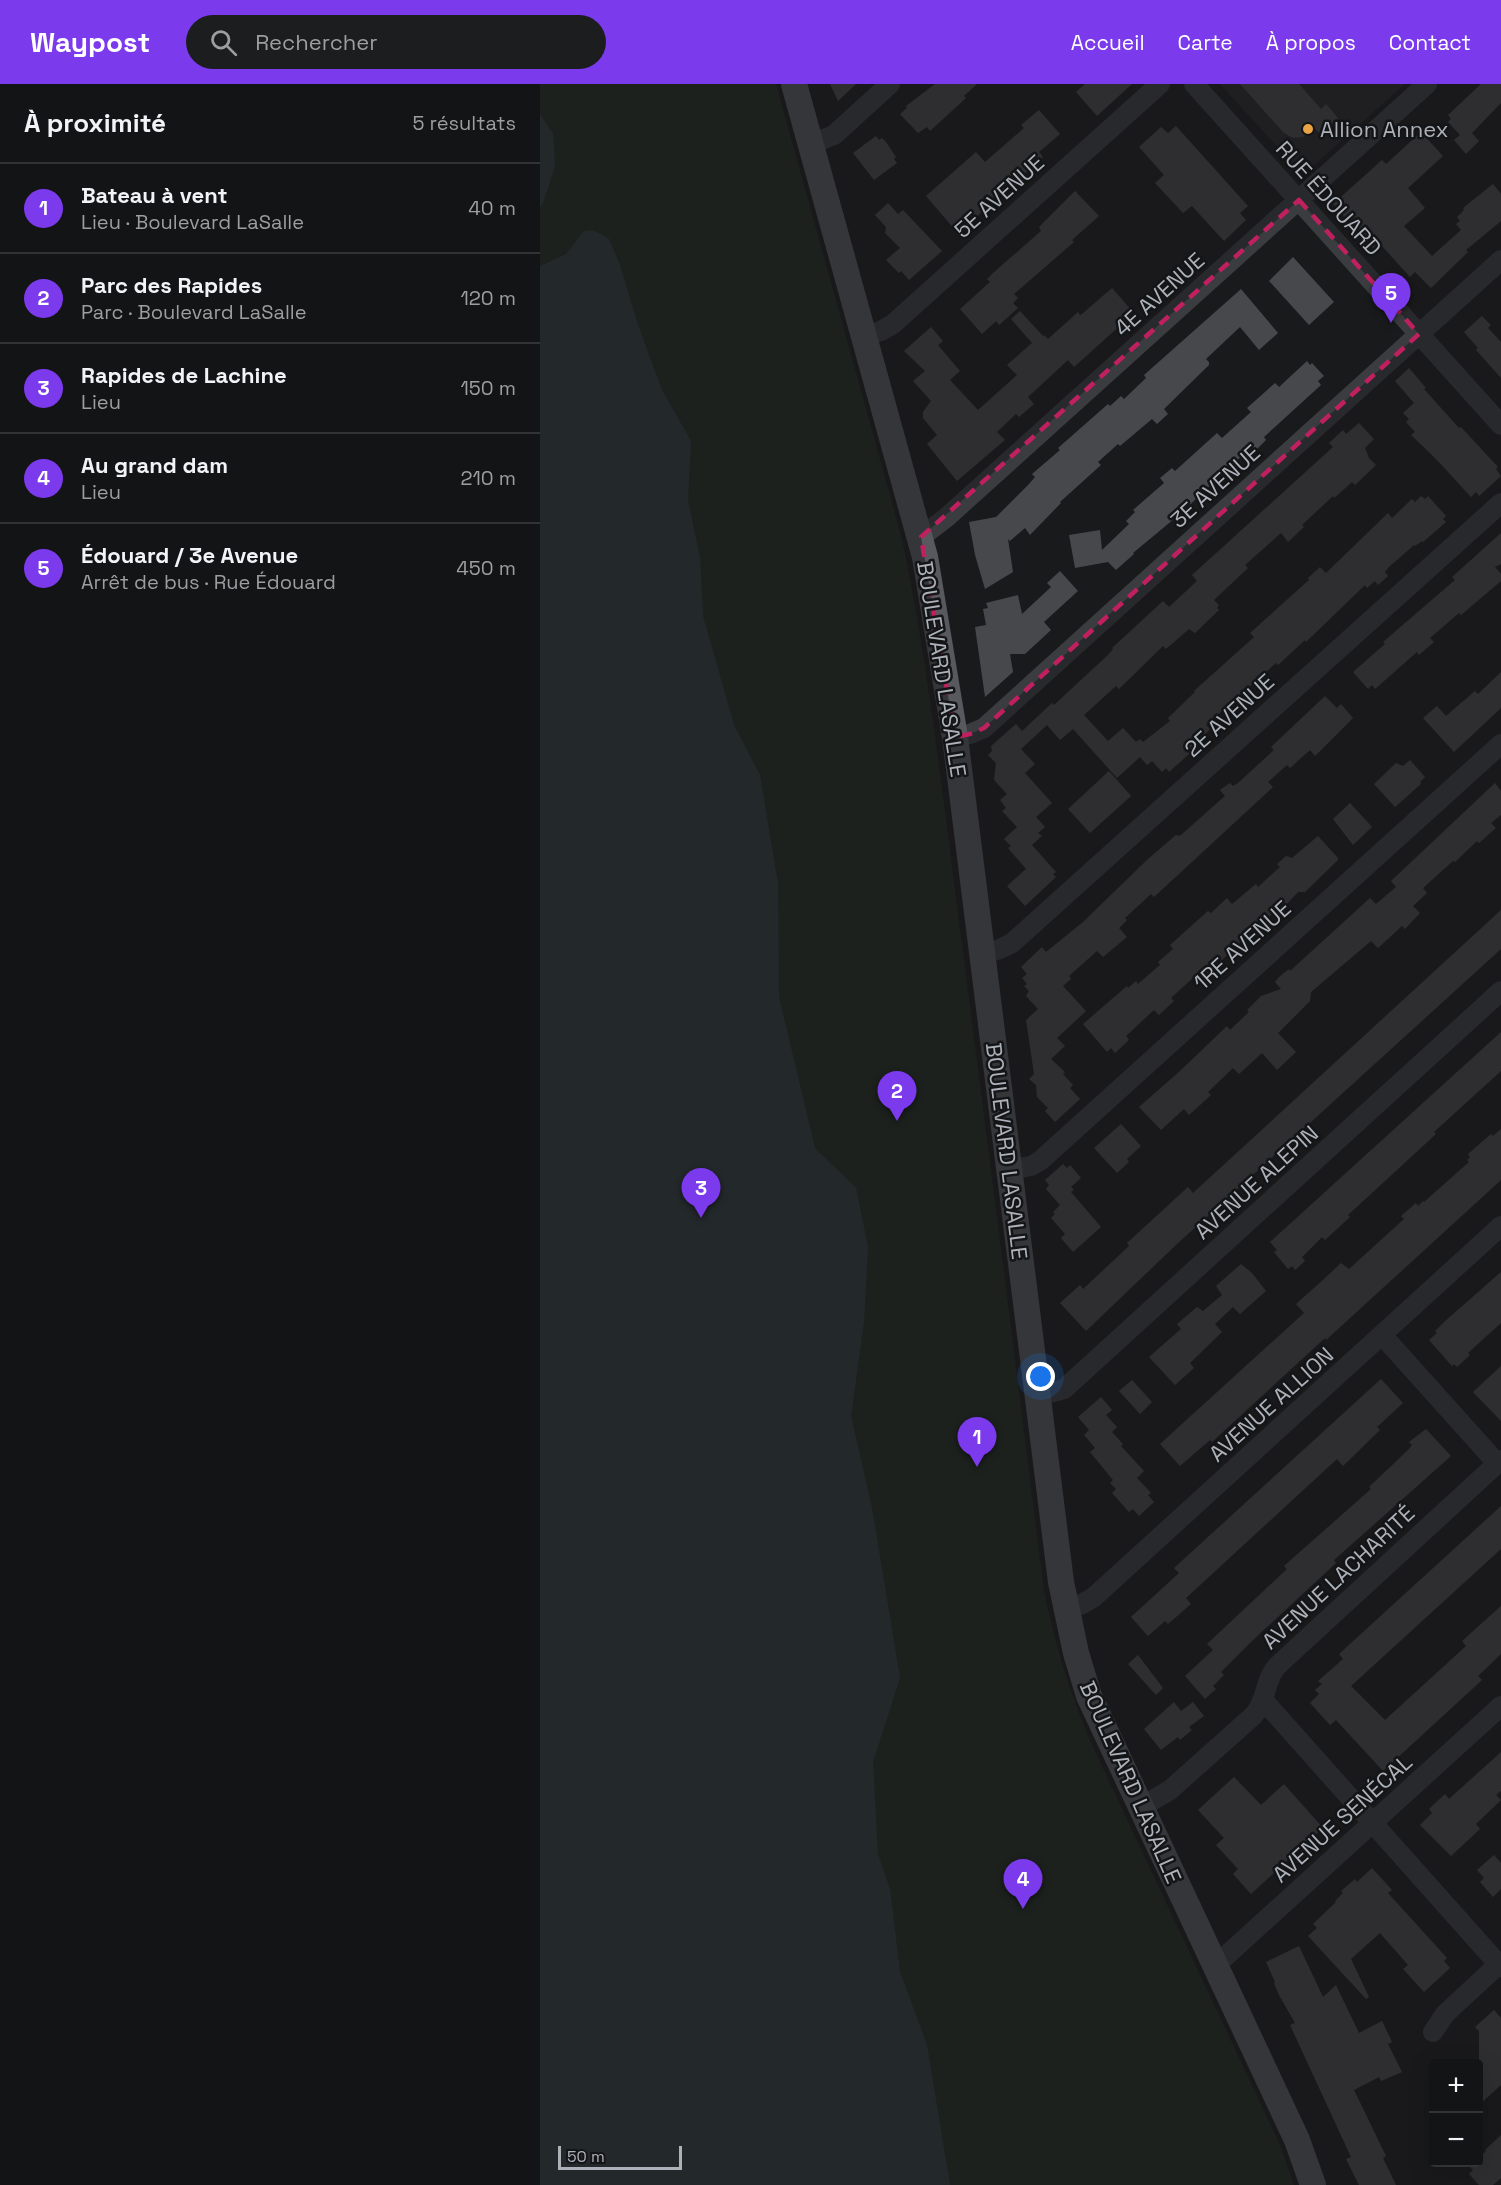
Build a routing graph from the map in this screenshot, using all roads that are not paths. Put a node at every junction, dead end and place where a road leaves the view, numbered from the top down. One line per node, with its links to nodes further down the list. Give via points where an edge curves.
1 (794, 84): 6 (main road, BOULEVARD LASALLE)
2 (890, 84): 6 (street, via 834,135)
3 (1160, 84): 10 (street, 5E AVENUE, via 893,324)
4 (1194, 84): 7 (street, RUE ÉDOUARD)
5 (1427, 84): 7 (street, 4E AVENUE)
6 (811, 144): 10 (main road, BOULEVARD LASALLE)
7 (1299, 200): 9 (street, RUE ÉDOUARD); 13 (street, 4E AVENUE)
8 (1501, 260): 9 (street, 3E AVENUE)
9 (1419, 334): 11 (street, RUE ÉDOUARD); 14 (street, 3E AVENUE, via 984,728)
10 (865, 336): 13 (main road, BOULEVARD LASALLE)
11 (1501, 424)
12 (1501, 503): 16 (street, 2E AVENUE, via 1012,943)
13 (921, 537): 14 (main road, BOULEVARD LASALLE)
14 (955, 737): 16 (main road, BOULEVARD LASALLE)
15 (1501, 744): 18 (street, 1RE AVENUE, via 1040,1161)
16 (982, 954): 18 (main road, BOULEVARD LASALLE)
17 (1501, 991): 21 (street, AVENUE ALEPIN, via 1064,1389)
18 (1009, 1170): 21 (main road, BOULEVARD LASALLE)
19 (1501, 1226): 20 (street, AVENUE ALLION)
20 (1382, 1335): 22 (street); 23 (street, AVENUE ALLION, via 1094,1597)
21 (1038, 1396): 23 (main road, BOULEVARD LASALLE)
22 (1499, 1462): 24 (street, AVENUE LACHARITÉ, via 1277,1666)
23 (1067, 1608): 26 (main road, BOULEVARD LASALLE, via 1089,1696)
24 (1264, 1701): 26 (street, AVENUE LACHARITÉ, via 1247,1722 1170,1791); 27 (street)
25 (1501, 1706): 27 (street, AVENUE SENÉCAL)
26 (1141, 1807): 29 (main road, BOULEVARD LASALLE)
27 (1372, 1824): 28 (street); 29 (street, AVENUE SENÉCAL)
28 (1500, 1964): 30 (street, via 1445,2014)
29 (1216, 1965): 31 (main road, BOULEVARD LASALLE, via 1298,2140)
30 (1432, 2032)
31 (1313, 2185)

